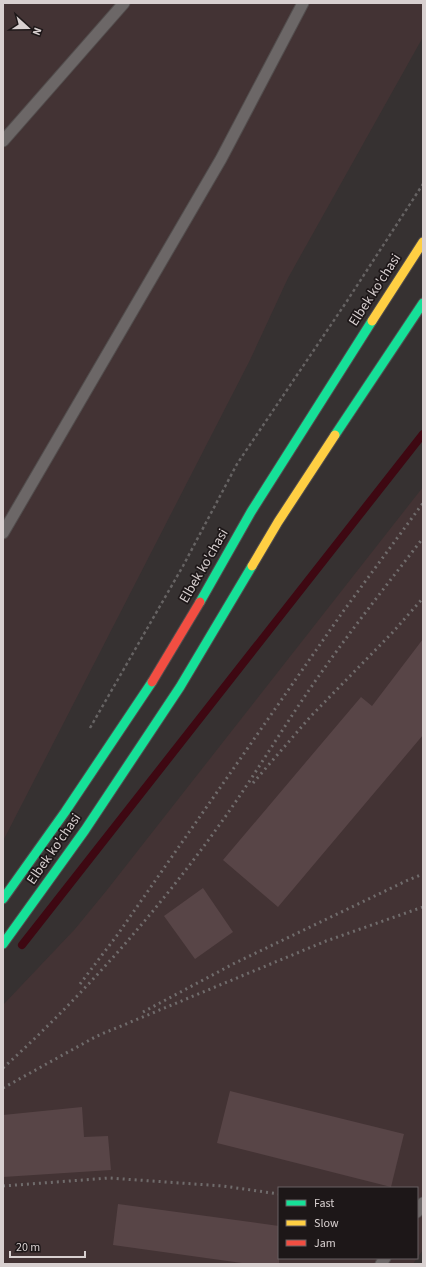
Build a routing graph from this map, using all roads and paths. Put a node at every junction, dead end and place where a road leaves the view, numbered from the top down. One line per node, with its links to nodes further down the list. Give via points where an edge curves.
1 (124, 3): 3 (lane)
2 (303, 3): 7 (lane, via 222,159)
3 (3, 141)
4 (423, 184): 8 (path, via 237,464 183,566)
5 (423, 242): 9 (main road, Elbek ko'chasi, via 251,512 161,669)
6 (423, 303): 10 (main road, Elbek ko'chasi, via 278,522 180,687 85,830)
7 (3, 533)
8 (88, 732)
9 (3, 899)
10 (3, 944)

